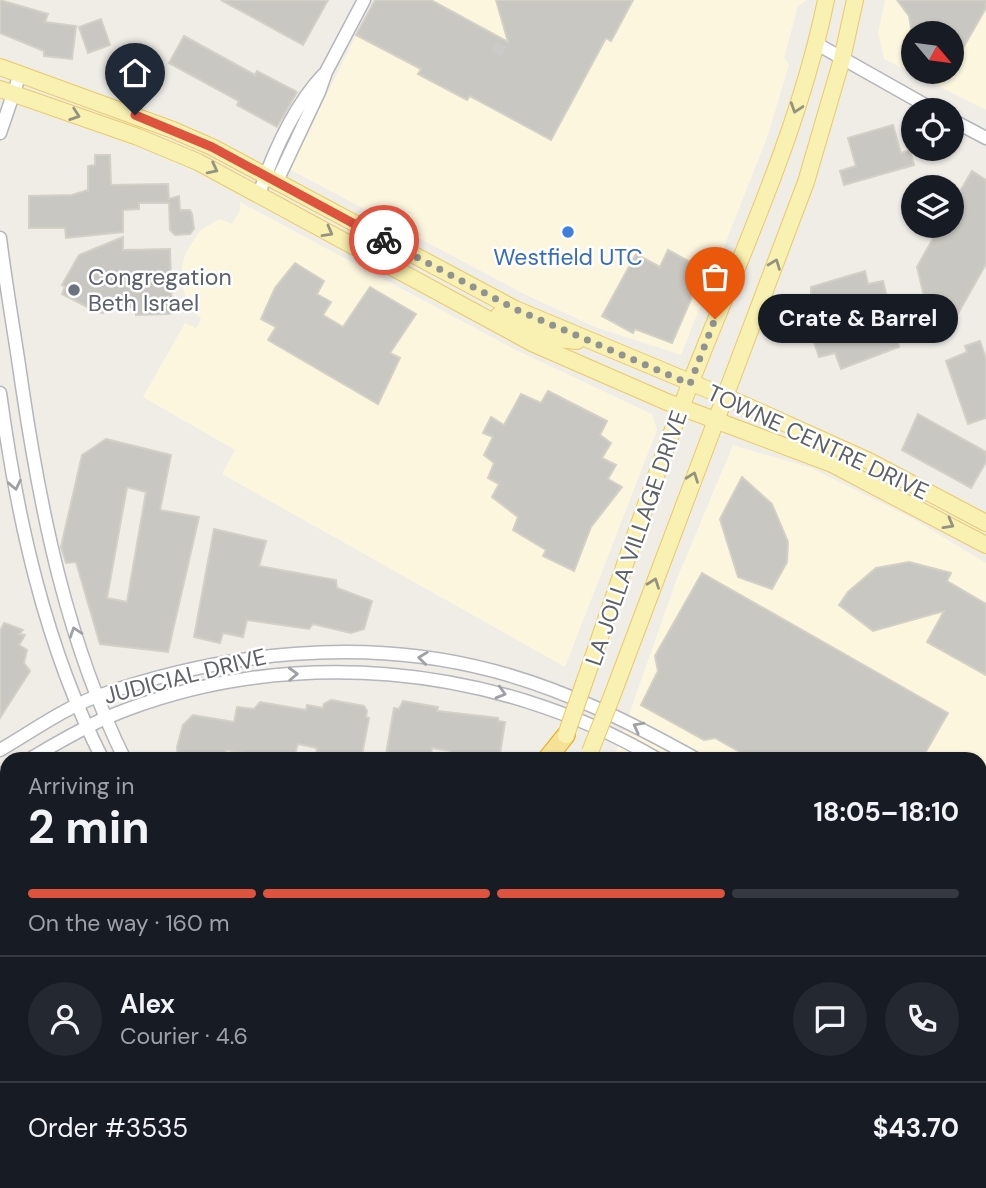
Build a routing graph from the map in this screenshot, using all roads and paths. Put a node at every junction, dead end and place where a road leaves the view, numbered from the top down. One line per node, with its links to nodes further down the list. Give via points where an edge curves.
1 (364, 0): 13 (street)
2 (826, 0): 4 (main road, LA JOLLA VILLAGE DRIVE)
3 (855, 0): 5 (main road, LA JOLLA VILLAGE DRIVE)
4 (817, 44): 5 (street); 18 (main road, LA JOLLA VILLAGE DRIVE, one-way to 18, via 780,155)
5 (842, 60): 9 (street); 22 (main road, LA JOLLA VILLAGE DRIVE, one-way to 5, via 802,192)
6 (0, 67): 7 (main road, TOWNE CENTRE DRIVE)
7 (20, 74): 8 (street); 13 (main road, TOWNE CENTRE DRIVE, via 173,130)
8 (6, 91): 11 (street); 14 (main road, TOWNE CENTRE DRIVE, one-way to 14, via 172,151)
9 (912, 98)
10 (964, 126): 12 (street)
11 (0, 133)
12 (986, 138)
13 (271, 180): 14 (street); 17 (main road, TOWNE CENTRE DRIVE, via 515,309)
14 (259, 194): 16 (main road, TOWNE CENTRE DRIVE, one-way to 16)
15 (0, 238): 19 (street)
16 (478, 314): 17 (main road, via 496,314 557,339); 23 (main road, TOWNE CENTRE DRIVE, via 534,344)
17 (594, 342): 18 (main road, TOWNE CENTRE DRIVE)
18 (690, 384): 22 (main road, TOWNE CENTRE DRIVE); 23 (main road, LA JOLLA VILLAGE DRIVE)
19 (22, 386): 20 (street); 27 (street, one-way to 19, via 51,551)
20 (0, 388)
21 (0, 393): 28 (street, one-way to 28, via 30,555)
22 (723, 397): 24 (main road, LA JOLLA VILLAGE DRIVE); 25 (main road, TOWNE CENTRE DRIVE, via 869,461)
23 (682, 407): 24 (main road, TOWNE CENTRE DRIVE); 31 (main road, LA JOLLA VILLAGE DRIVE, bridge)
24 (715, 420): 26 (main road, TOWNE CENTRE DRIVE, one-way to 26, via 832,464); 38 (main road, LA JOLLA VILLAGE DRIVE, one-way to 24, bridge)
25 (986, 523)
26 (986, 545)
27 (97, 697): 28 (street, JUDICIAL DRIVE); 29 (street); 40 (street, JUDICIAL DRIVE, one-way to 27, via 626,721 552,690 495,671 426,657 348,651 267,654)
28 (77, 706): 30 (street); 32 (street, JUDICIAL DRIVE)
29 (106, 718): 30 (street, JUDICIAL DRIVE); 35 (street); 39 (street, JUDICIAL DRIVE, one-way to 39, via 183,692 269,675 348,672 489,690 545,706)
30 (86, 728): 33 (street, JUDICIAL DRIVE); 34 (street)
31 (566, 735): 36 (highway); 37 (main road, LA JOLLA VILLAGE DRIVE)
32 (0, 750)
33 (42, 752)
34 (99, 752)
35 (121, 752)
36 (552, 752)
37 (560, 752)
38 (591, 752)
39 (644, 752)
40 (683, 752)

